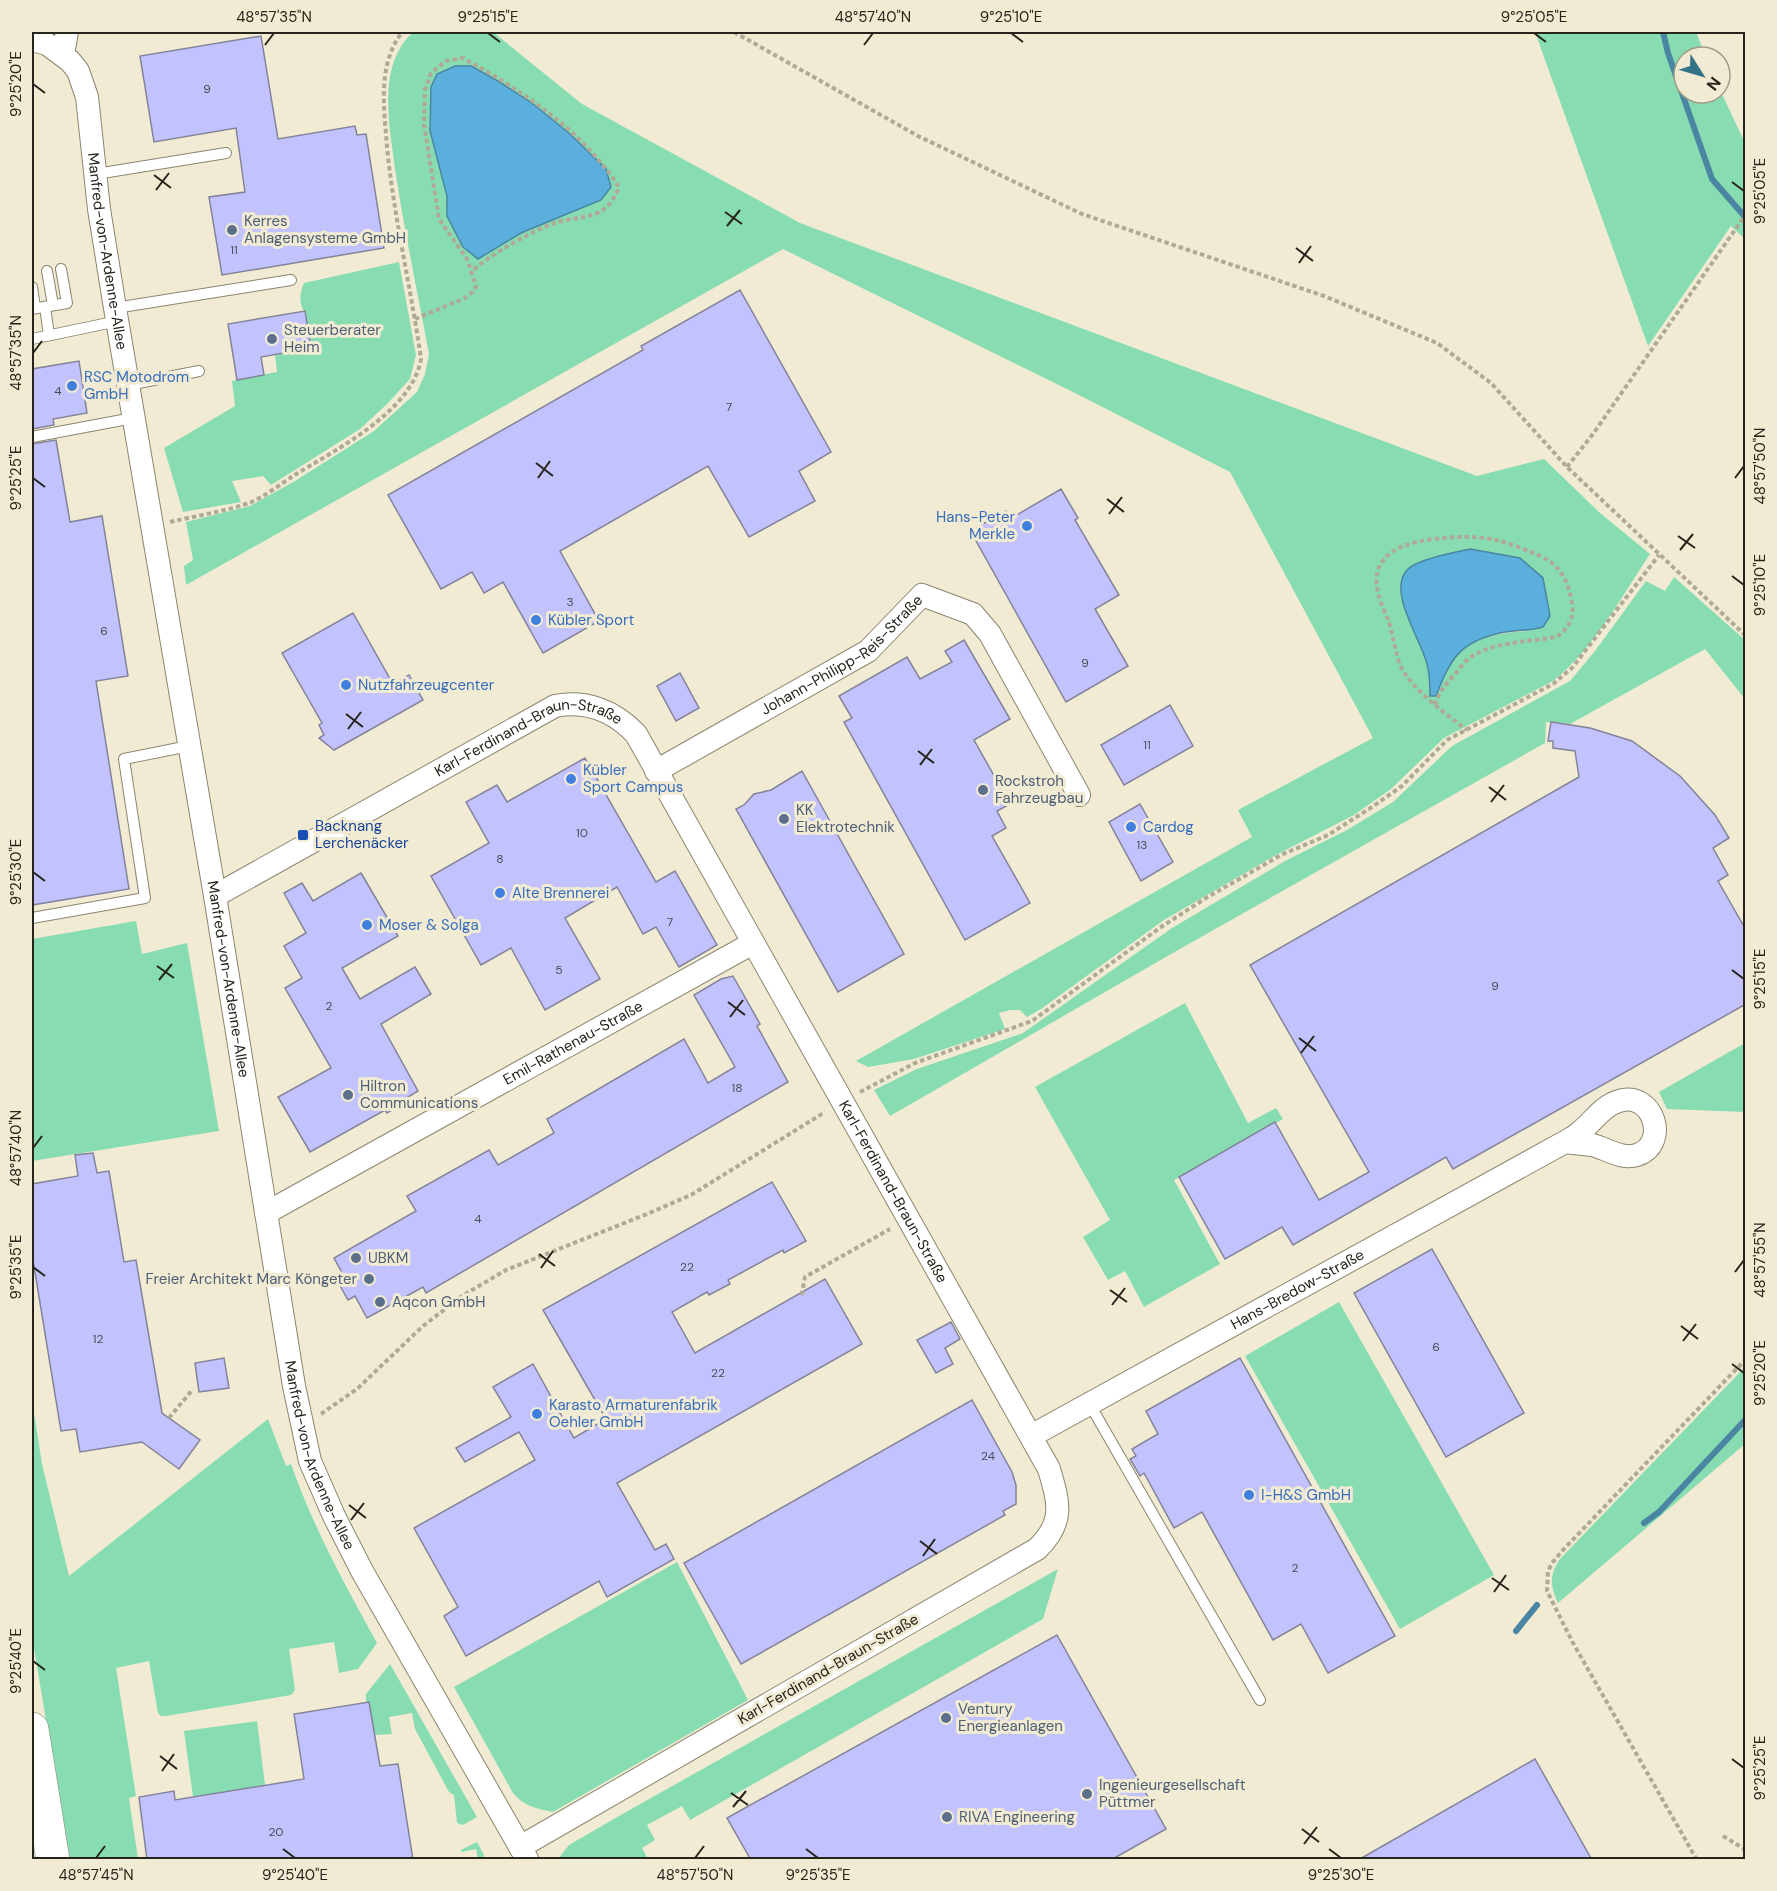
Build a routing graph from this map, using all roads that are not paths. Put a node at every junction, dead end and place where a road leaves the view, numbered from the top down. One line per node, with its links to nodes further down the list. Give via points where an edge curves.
1 (67, 32): 3 (street)
2 (32, 40): 3 (street, Manfred-von-Ardenne-Allee)
3 (63, 54): 5 (street, Manfred-von-Ardenne-Allee, via 78,71 87,97)
4 (226, 153): 5 (lane)
5 (96, 174): 11 (street, Manfred-von-Ardenne-Allee)
6 (61, 269): 10 (lane, via 67,303)
7 (47, 271): 10 (lane)
8 (291, 280): 11 (lane)
9 (32, 287): 10 (lane)
10 (41, 307): 12 (lane)
11 (116, 315): 12 (lane); 15 (street, Manfred-von-Ardenne-Allee)
12 (49, 335): 13 (lane)
13 (32, 339)
14 (199, 371): 15 (lane)
15 (128, 385): 16 (street, Manfred-von-Ardenne-Allee)
16 (133, 418): 17 (lane); 18 (street, Manfred-von-Ardenne-Allee)
17 (32, 438)
18 (189, 746): 21 (street, Manfred-von-Ardenne-Allee); 22 (lane, via 124,759 145,898)
19 (656, 771): 20 (street, Johann-Philipp-Reis-Straße, via 868,651 922,596 973,614 990,634); 21 (street, Karl-Ferdinand-Braun-Straße, via 636,734 624,722 594,708 555,706); 23 (street, Karl-Ferdinand-Braun-Straße)
20 (1079, 795)
21 (215, 896): 25 (street, Manfred-von-Ardenne-Allee)
22 (32, 918)
23 (753, 943): 25 (street, Emil-Rathenau-Straße); 27 (street, Karl-Ferdinand-Braun-Straße)
24 (1565, 1142): 26 (street, Hans-Bredow-Straße)
25 (266, 1213): 30 (street, Manfred-von-Ardenne-Allee, via 310,1461 353,1553)
26 (1089, 1403): 27 (street, Hans-Bredow-Straße); 28 (lane)
27 (1031, 1436): 30 (street, Karl-Ferdinand-Braun-Straße, via 1049,1469 1058,1500 1056,1524 1037,1549)
28 (1260, 1700)
29 (32, 1729): 31 (main road)
30 (524, 1853)
31 (53, 1860)

